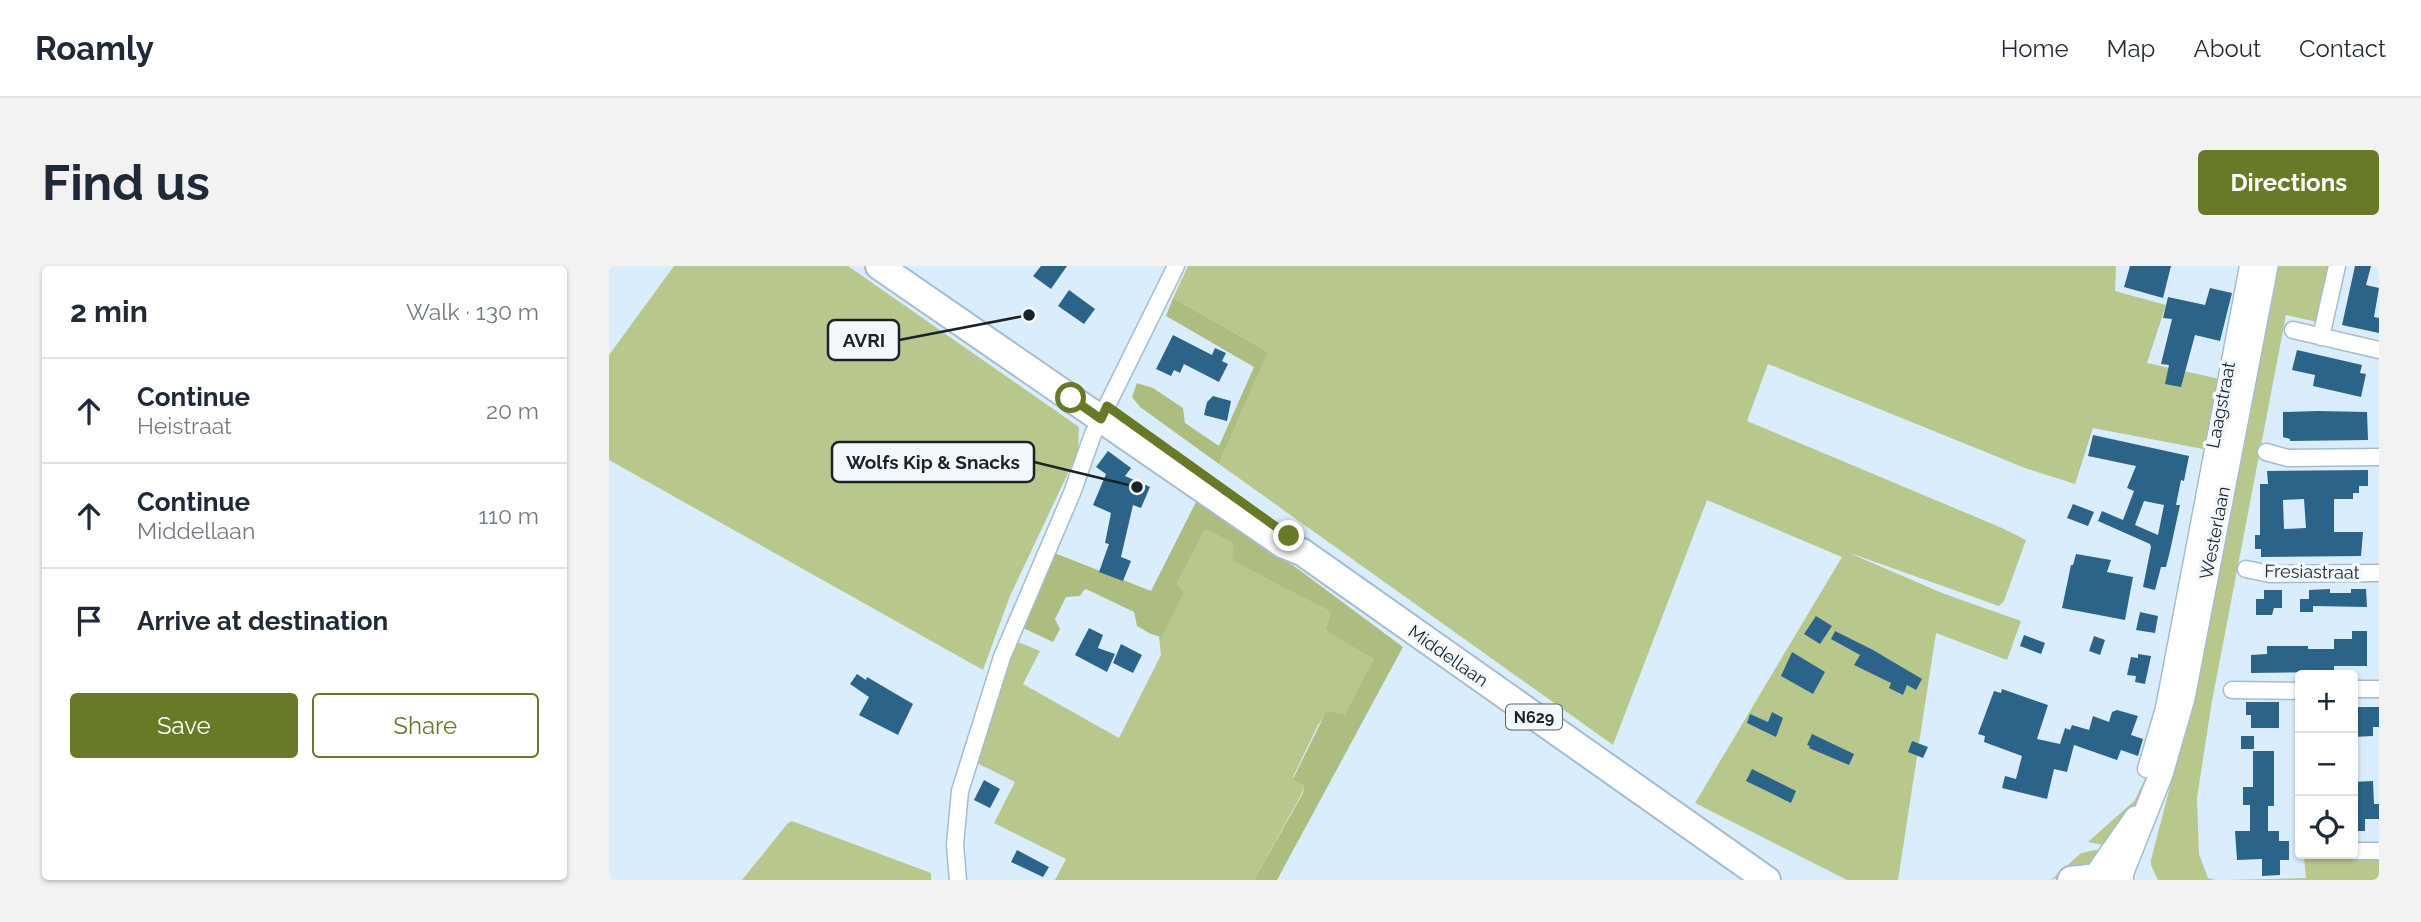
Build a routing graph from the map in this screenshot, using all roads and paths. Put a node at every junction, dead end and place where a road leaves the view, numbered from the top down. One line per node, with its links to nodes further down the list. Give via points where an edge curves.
1 (879, 266): 10 (main road, N629)
2 (900, 266): 10 (main road, N629)
3 (1175, 266): 10 (street)
4 (2248, 266): 19 (street, Laagstraat)
5 (2266, 266): 19 (street, Westerlaan)
6 (2337, 266): 8 (street)
7 (2293, 330): 8 (street)
8 (2321, 337): 9 (street)
9 (2379, 350)
10 (1104, 413): 24 (street, via 988,699 960,791 955,845); 25 (main road, Middellaan / N629, via 1289,536 1302,552)
11 (2266, 452): 12 (street, via 2288,458)
12 (2379, 457)
13 (2245, 569): 14 (street, Fresiastraat, via 2270,574)
14 (2379, 573)
15 (2379, 689): 17 (street)
16 (2232, 690): 18 (street)
17 (2358, 690)
18 (2295, 691)
19 (2171, 711): 20 (street, Laagstraat); 21 (street, Westerlaan)
20 (2145, 769)
21 (2152, 797): 26 (street, Westerlaan); 27 (street, Westerlaan)
22 (2358, 851): 23 (street)
23 (2379, 851)
24 (958, 880)
25 (1766, 880)
26 (2090, 880)
27 (2121, 880)

